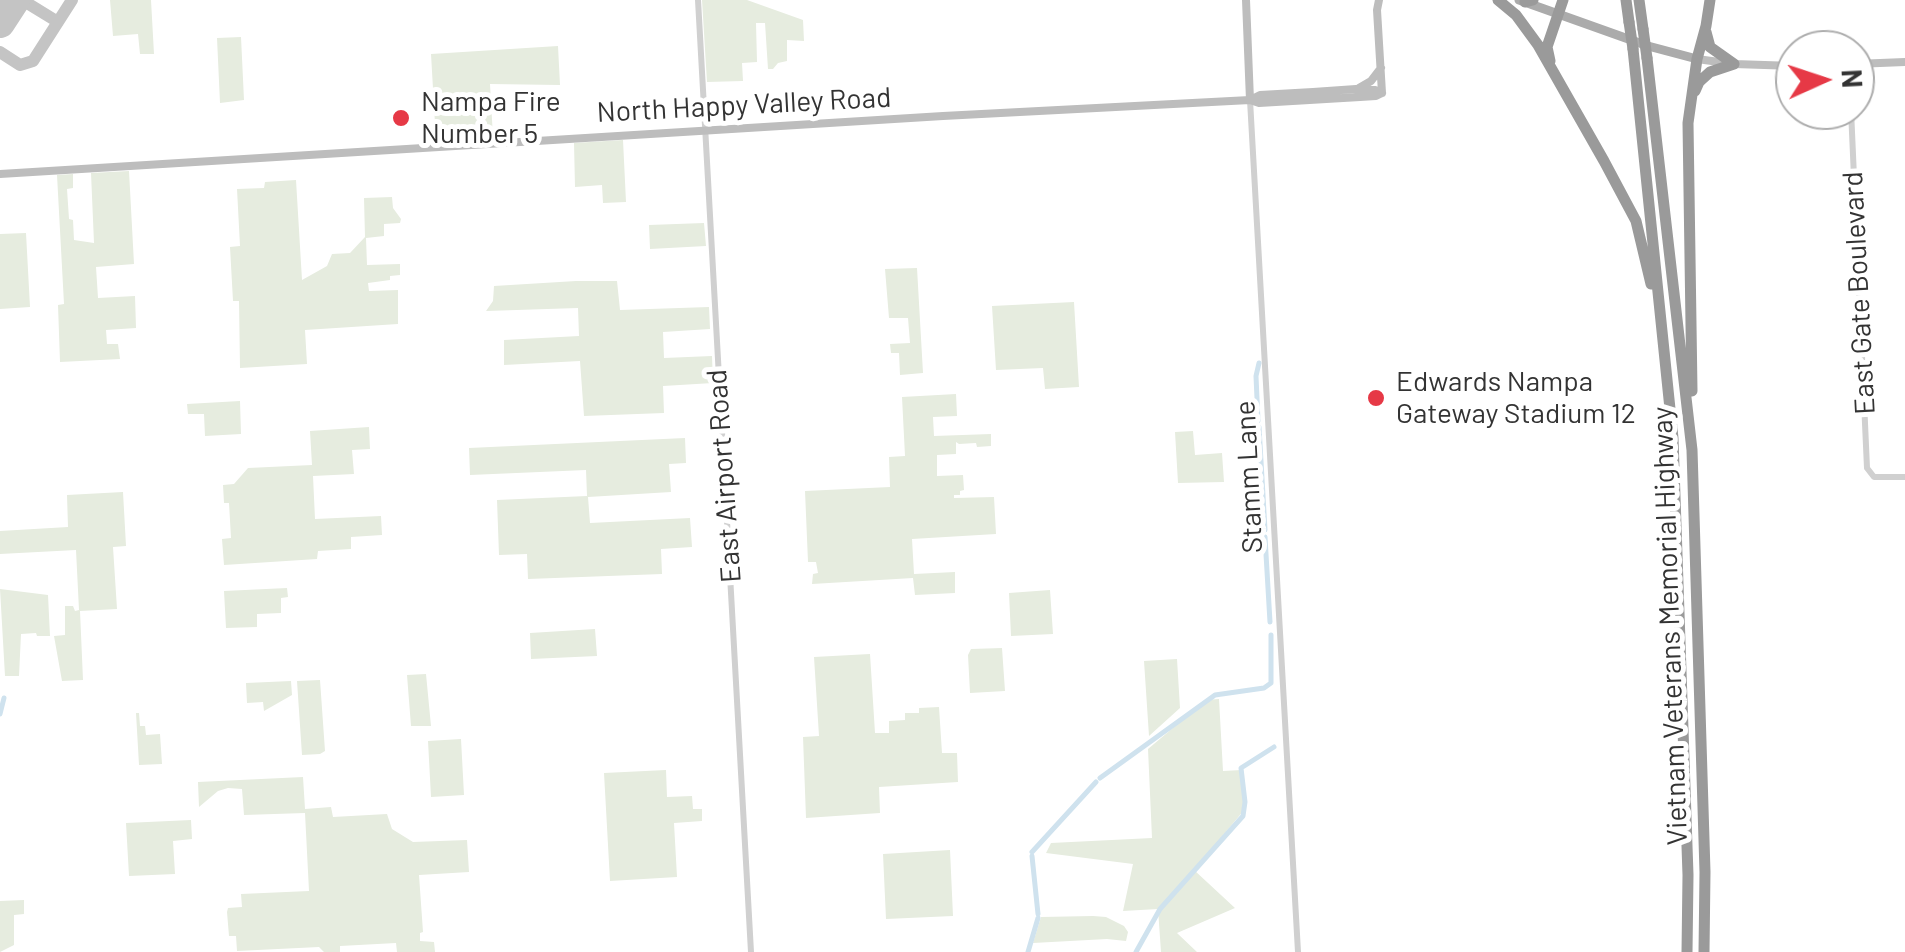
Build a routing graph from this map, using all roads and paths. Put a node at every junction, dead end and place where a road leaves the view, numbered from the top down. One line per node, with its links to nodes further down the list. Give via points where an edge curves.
1 (698, 0): 24 (street, East Airport Road)
2 (1246, 0): 21 (main road, Stamm Lane)
3 (1380, 0): 18 (main road)
4 (1498, 0): 16 (highway)
5 (1563, 0): 10 (highway)
6 (1626, 0): 26 (highway, Vietnam Veterans Memorial Highway, bridge)
7 (1639, 0): 27 (highway, Vietnam Veterans Memorial Highway, bridge)
8 (1710, 0): 11 (highway)
9 (1526, 1): 10 (main road)
10 (1558, 14): 12 (main road); 16 (highway, via 1547,46)
11 (1706, 26): 12 (highway); 15 (highway, via 1710,47)
12 (1696, 58): 15 (main road); 22 (highway)
13 (1905, 62): 14 (main road)
14 (1875, 63)
15 (1734, 64): 17 (main road); 22 (highway, via 1706,75)
16 (1551, 65): 26 (highway, via 1636,221)
17 (1775, 65)
18 (1381, 68): 19 (main road); 20 (main road)
19 (1356, 90): 20 (main road, North Happy Valley Road); 21 (main road, North Happy Valley Road)
20 (1382, 93): 21 (main road, North Happy Valley Road)
21 (1250, 100): 24 (main road, North Happy Valley Road); 30 (street, Stamm Lane)
22 (1690, 101): 27 (highway)
23 (1851, 130): 28 (street, East Gate Boulevard, via 1868,468 1879,478)
24 (705, 132): 25 (main road, North Happy Valley Road); 29 (street, East Airport Road)
25 (0, 174)
26 (1664, 347): 31 (highway, Vietnam Veterans Memorial Highway)
27 (1692, 450): 32 (highway, Vietnam Veterans Memorial Highway)
28 (1905, 477)
29 (750, 952)
30 (1298, 952)
31 (1688, 952)
32 (1704, 952)

